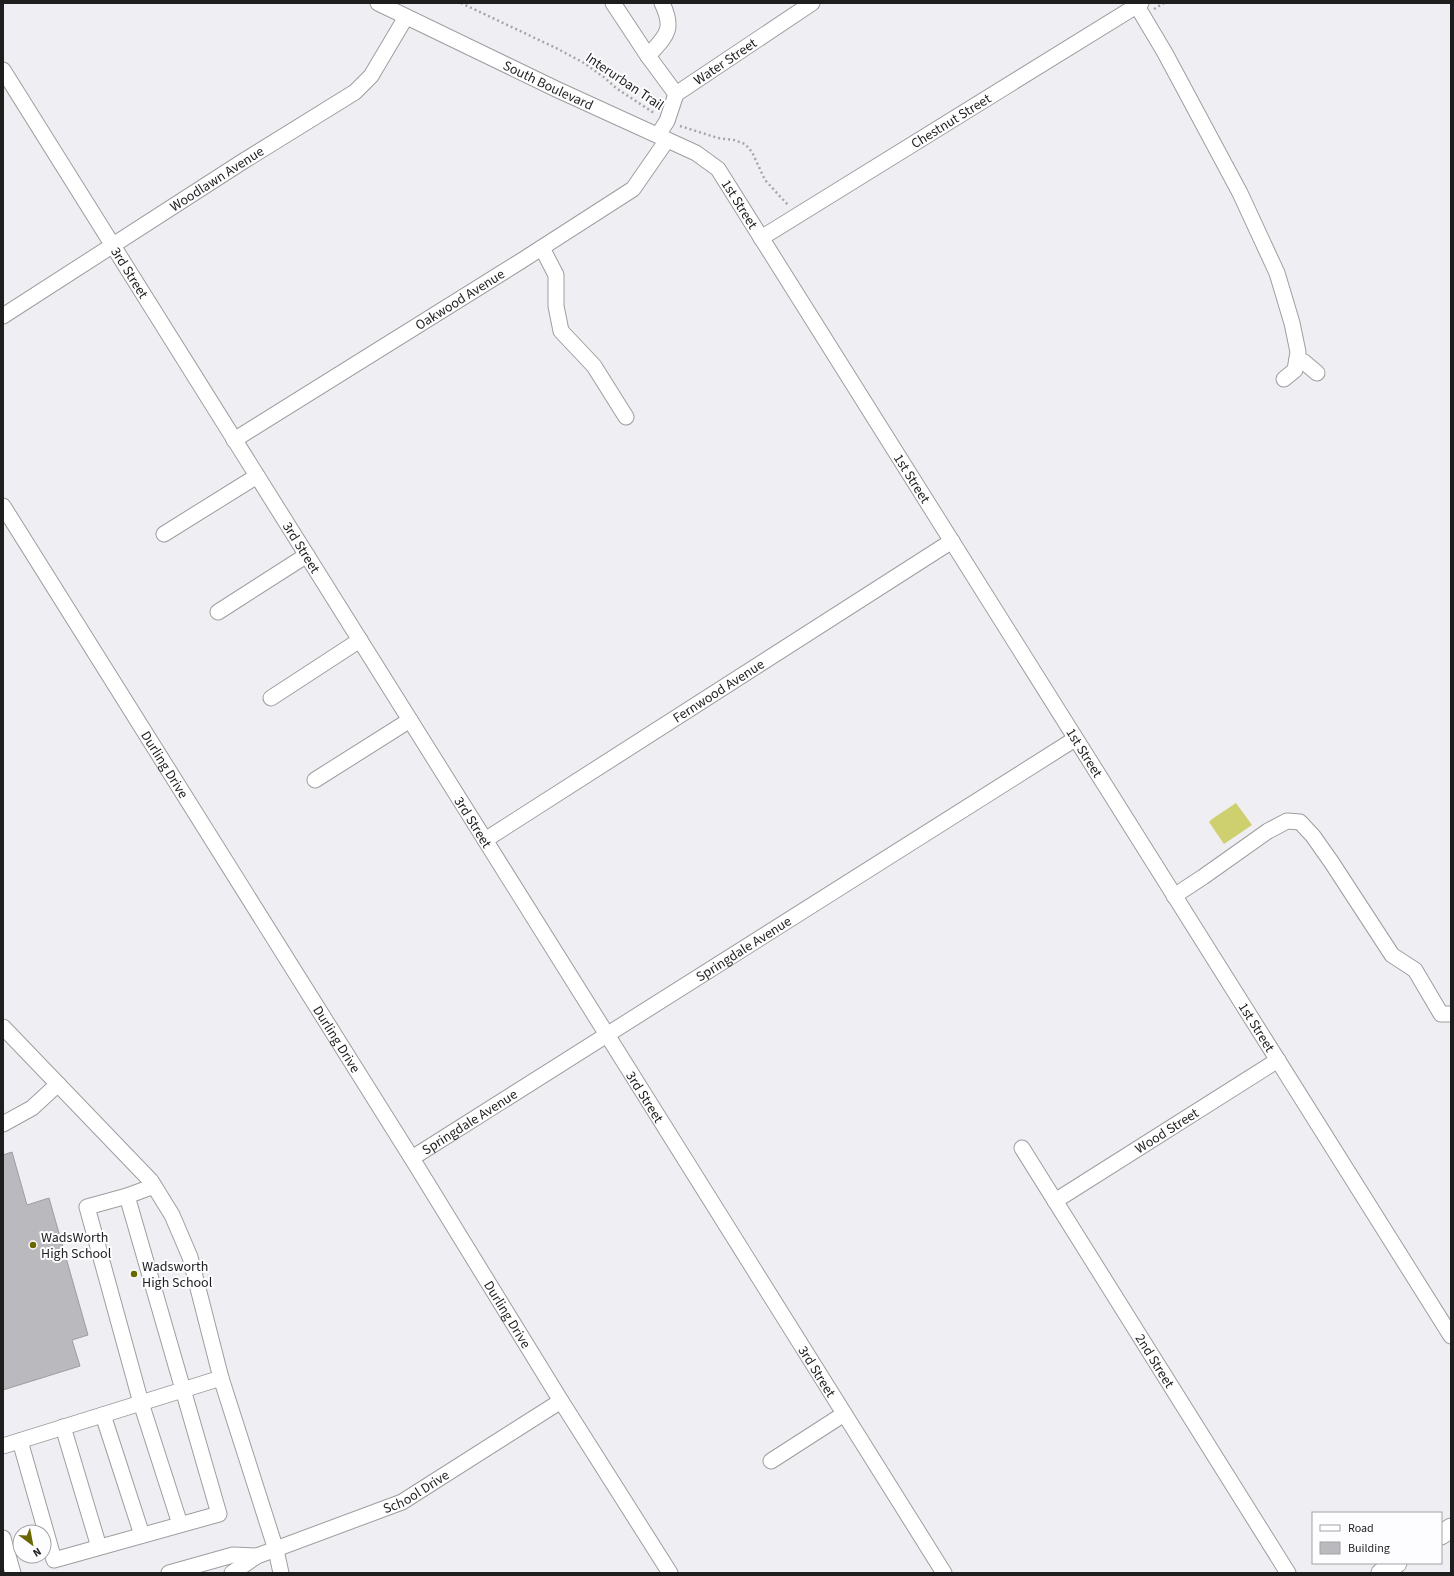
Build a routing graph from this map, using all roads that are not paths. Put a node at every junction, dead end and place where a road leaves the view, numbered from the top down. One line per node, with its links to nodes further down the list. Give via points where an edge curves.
1 (378, 3): 6 (street, South Boulevard)
2 (613, 3): 7 (street)
3 (662, 3): 7 (street, via 669,19 669,29)
4 (812, 3): 9 (street, Water Street)
5 (1139, 4): 12 (street, Chestnut Street); 16 (street, via 1240,194 1277,273 1292,323)
6 (406, 17): 10 (street, South Boulevard); 13 (street, Woodlawn Avenue, via 371,76 354,92)
7 (648, 56): 9 (street)
8 (3, 70): 13 (street, 3rd Street)
9 (676, 94): 10 (street)
10 (662, 137): 11 (street, South Boulevard, via 696,153); 14 (street, Oakwood Avenue, via 632,189)
11 (718, 170): 12 (street, 1st Street)
12 (761, 238): 24 (street, 1st Street)
13 (113, 246): 15 (street, Woodlawn Avenue); 20 (street, 3rd Street)
14 (542, 248): 19 (street, via 556,275 556,306 561,331 594,366); 20 (street, Oakwood Avenue)
15 (3, 316)
16 (1297, 358): 17 (street); 18 (street, via 1295,370)
17 (1317, 372)
18 (1284, 379)
19 (626, 417)
20 (234, 440): 21 (street, 3rd Street)
21 (257, 476): 23 (street); 25 (street, 3rd Street)
22 (3, 506): 41 (street, Durling Drive)
23 (164, 534)
24 (952, 541): 30 (street, 1st Street); 32 (street, Fernwood Avenue)
25 (307, 555): 26 (street); 27 (street, 3rd Street)
26 (218, 612)
27 (360, 640): 28 (street); 29 (street, 3rd Street)
28 (271, 698)
29 (410, 720): 31 (street); 32 (street, 3rd Street)
30 (1075, 739): 33 (street, 1st Street); 36 (street, Springdale Avenue)
31 (315, 780)
32 (485, 840): 36 (street, 3rd Street)
33 (1174, 896): 34 (street, via 1268,831 1288,822 1300,822 1313,836 1392,955 1414,970 1441,1014); 37 (street, 1st Street)
34 (1451, 1014)
35 (3, 1027): 38 (street)
36 (606, 1036): 41 (street, Springdale Avenue); 51 (street, 3rd Street)
37 (1278, 1060): 44 (street, Wood Street); 45 (street, 1st Street)
38 (58, 1084): 39 (street, via 32,1108); 42 (street)
39 (3, 1124)
40 (1022, 1148): 44 (street, 2nd Street)
41 (412, 1158): 49 (street, Durling Drive)
42 (154, 1186): 43 (street); 47 (street, via 172,1215 190,1257)
43 (127, 1196): 48 (street); 50 (street, via 87,1207)
44 (1055, 1201): 73 (street, 2nd Street)
45 (1445, 1315): 46 (street, 1st Street)
46 (1451, 1336)
47 (221, 1378): 48 (street); 63 (street)
48 (184, 1389): 50 (street); 57 (street, via 219,1514)
49 (561, 1401): 63 (street, School Drive, via 402,1502); 71 (street, Durling Drive)
50 (141, 1403): 52 (street); 57 (street)
51 (844, 1414): 56 (street); 72 (street, 3rd Street)
52 (103, 1415): 53 (street); 60 (street)
53 (63, 1427): 54 (street); 62 (street)
54 (20, 1441): 55 (street); 62 (street, via 54,1560)
55 (3, 1446)
56 (771, 1461)
57 (180, 1524): 60 (street)
58 (1451, 1528): 59 (main road)
59 (1442, 1534)
60 (142, 1536): 62 (street)
61 (3, 1538): 67 (street)
62 (99, 1547)
63 (276, 1550): 64 (street, School Drive); 70 (street)
64 (257, 1556): 68 (street, School Drive, via 233,1555); 69 (street, School Drive)
65 (1396, 1564): 74 (main road)
66 (1399, 1564): 75 (street)
67 (13, 1573)
68 (169, 1573)
69 (232, 1573)
70 (281, 1573)
71 (670, 1573)
72 (944, 1573)
73 (1288, 1573)
74 (1381, 1573)
75 (1405, 1573)

